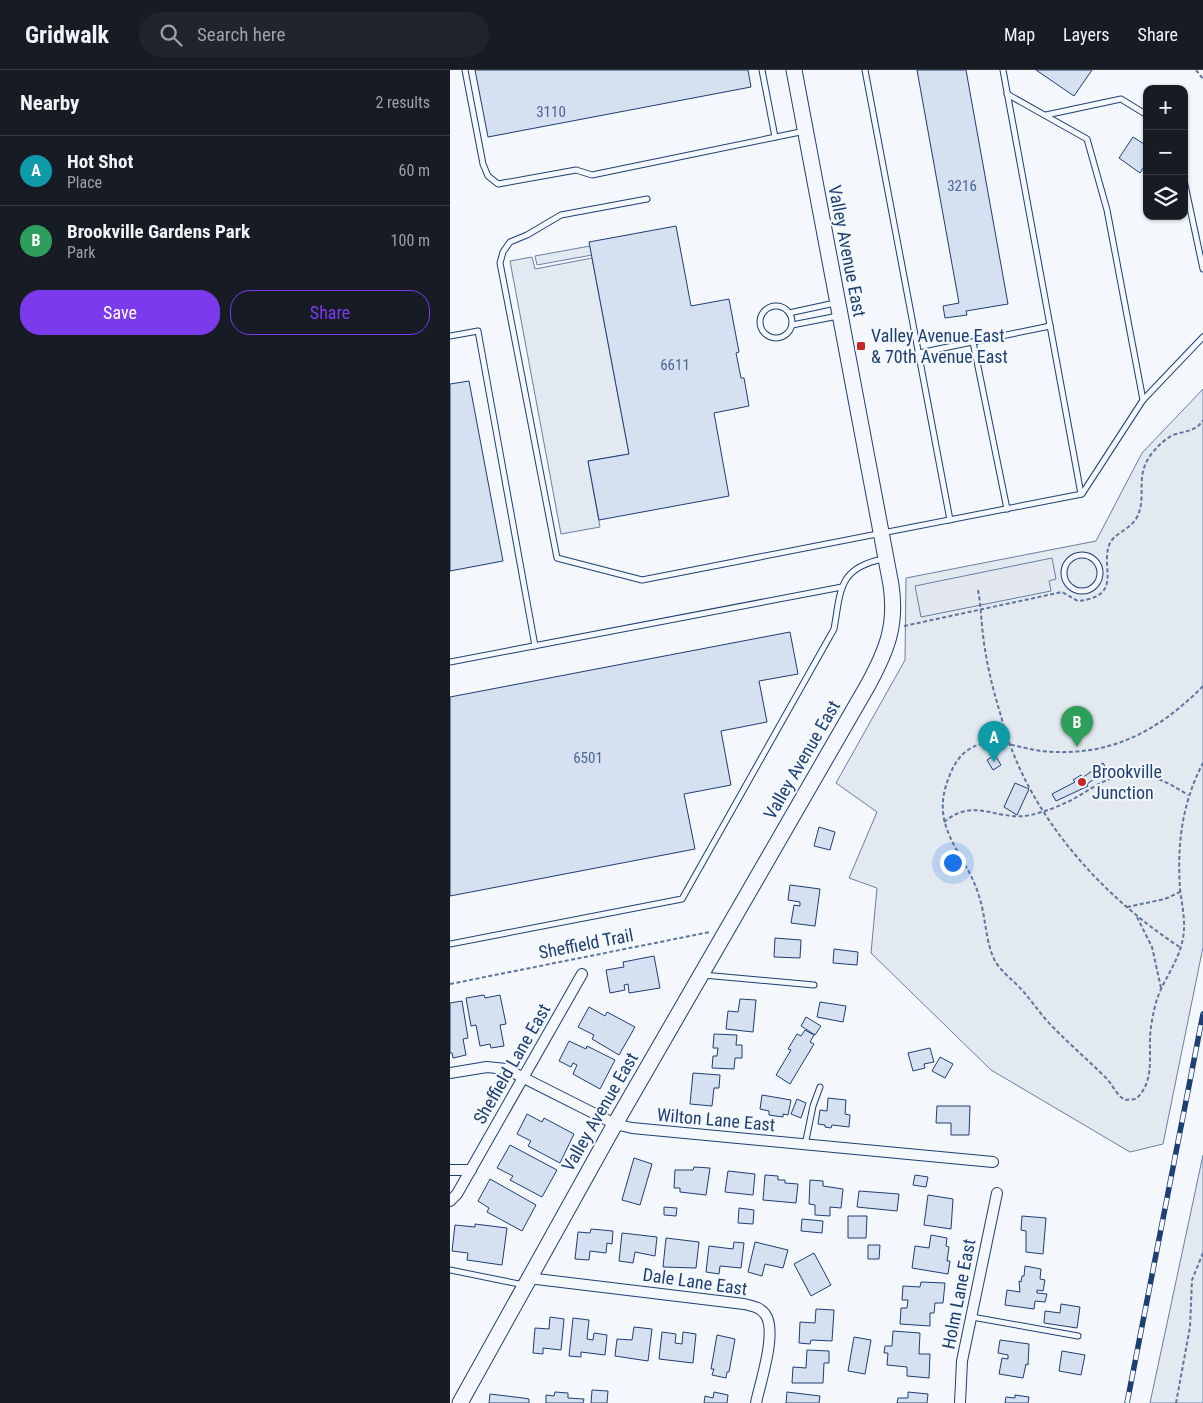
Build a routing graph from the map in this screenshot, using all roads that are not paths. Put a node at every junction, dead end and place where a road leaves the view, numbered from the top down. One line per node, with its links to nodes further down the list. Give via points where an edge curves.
1 (465, 70): 10 (lane, via 483,164 488,176 498,184 576,170 592,175)
2 (762, 70): 10 (lane)
3 (794, 70): 9 (main road, Valley Avenue East)
4 (865, 70): 21 (lane)
5 (1003, 70): 6 (lane)
6 (1007, 94): 8 (lane); 17 (lane)
7 (1143, 113): 8 (lane, via 1121,99)
8 (1045, 115): 22 (lane, via 1087,139 1107,210)
9 (805, 131): 10 (lane); 14 (main road, Valley Avenue East)
10 (775, 137)
11 (647, 199): 26 (lane, via 561,215 510,242 500,263 557,558 642,580)
12 (1188, 199): 13 (lane)
13 (1203, 270)
14 (839, 309): 15 (lane); 16 (lane); 26 (main road, Valley Avenue East)
15 (790, 313): 16 (lane); 16 (lane, via 782,306 771,306 763,312 761,327 767,336 777,338 787,334)
16 (792, 325)
17 (1050, 326): 20 (lane); 23 (lane)
18 (450, 336): 30 (lane, via 478,331)
19 (1203, 337): 22 (lane)
20 (973, 342): 21 (lane); 24 (lane)
21 (919, 353): 25 (lane)
22 (1143, 400): 23 (lane)
23 (1082, 494): 24 (lane)
24 (1007, 509): 25 (lane)
25 (950, 520): 26 (lane)
26 (882, 534): 28 (main road, Valley Avenue East)
27 (1087, 556): 27 (lane, via 1076,556 1064,569 1066,580 1074,589 1086,590 1098,579 1099,568)
28 (886, 559): 29 (lane, via 864,563 851,572); 34 (main road, Valley Avenue East, via 893,597 890,639 868,685)
29 (842, 587): 30 (lane); 32 (lane, via 834,630 682,899)
30 (535, 646): 31 (lane)
31 (450, 662)
32 (450, 944)
33 (582, 974): 37 (street, Sheffield Lane East)
34 (700, 975): 35 (lane); 39 (main road, Valley Avenue East)
35 (814, 985)
36 (450, 1073): 37 (street, Wilton Lane East, via 498,1067)
37 (523, 1077): 39 (street, Wilton Lane East); 43 (street, Sheffield Lane East)
38 (820, 1087): 40 (lane)
39 (615, 1124): 40 (street, Wilton Lane East, via 646,1130); 47 (main road, Valley Avenue East)
40 (805, 1145): 41 (street, Wilton Lane East)
41 (993, 1162)
42 (450, 1170): 43 (street)
43 (471, 1170): 45 (street, Sheffield Lane East)
44 (997, 1193): 48 (street, Holm Lane East)
45 (450, 1201)
46 (450, 1270): 47 (lane)
47 (526, 1281): 50 (main road, Valley Avenue East); 51 (street, Dale Lane East, via 757,1308 766,1315 770,1330)
48 (972, 1317): 49 (lane); 52 (street, Holm Lane East, via 962,1361)
49 (1078, 1336)
50 (460, 1403)
51 (756, 1403)
52 (960, 1403)

